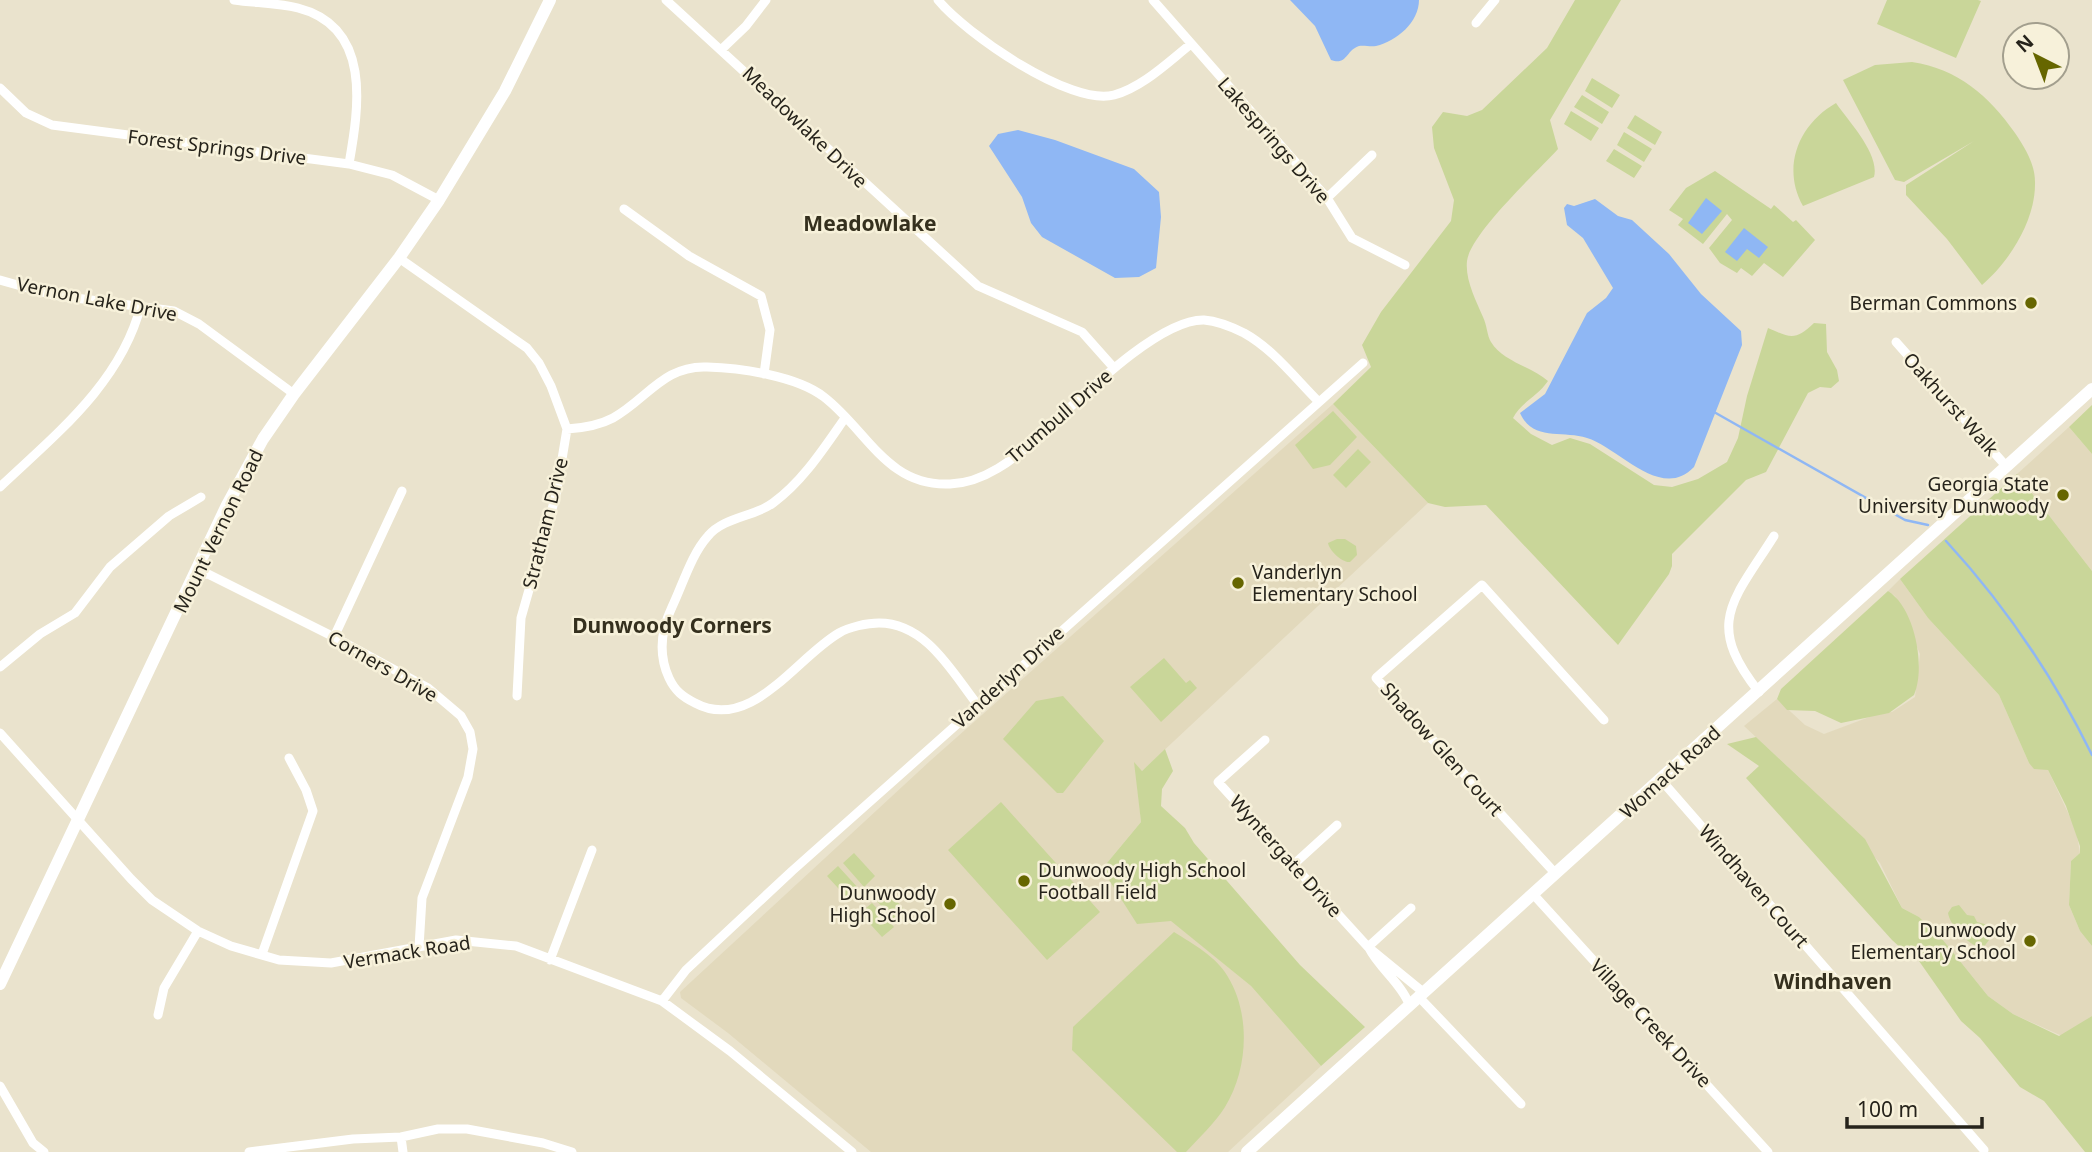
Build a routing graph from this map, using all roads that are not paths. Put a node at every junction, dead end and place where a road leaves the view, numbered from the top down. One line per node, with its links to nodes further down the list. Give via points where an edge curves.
1 (234, 0): 13 (street, via 299,8 317,16 345,43 358,74)
2 (550, 0): 15 (main road, Mount Vernon Road, via 505,91)
3 (667, 0): 10 (street, Meadowlake Drive)
4 (766, 0): 10 (street)
5 (938, 0): 9 (street, via 974,35 1078,94 1100,97 1127,90)
6 (1153, 0): 9 (street, Lakesprings Drive)
7 (1495, 0): 8 (street)
8 (1476, 23)
9 (1191, 44): 14 (street, Lakesprings Drive)
10 (723, 48): 23 (street, Meadowlake Drive, via 920,237 978,286 1082,332)
11 (0, 88): 13 (street, Forest Springs Drive, via 26,113 52,125)
12 (1372, 155): 14 (street)
13 (349, 163): 15 (street, Forest Springs Drive, via 392,175)
14 (1327, 198): 18 (street, Lakesprings Drive, via 1352,238)
15 (439, 200): 17 (main road, Mount Vernon Road)
16 (624, 209): 24 (street, via 689,256 761,296 770,330)
17 (399, 258): 26 (main road, Mount Vernon Road); 29 (street, Stratham Drive, via 527,348 540,363)
18 (1405, 265)
19 (0, 280): 20 (street, Vernon Lake Drive, via 53,295)
20 (141, 305): 26 (street, Vernon Lake Drive, via 174,311 199,324); 31 (street, via 98,392)
21 (1896, 341): 30 (street, Oakhurst Walk)
22 (1363, 363): 27 (street, Vanderlyn Drive)
23 (1114, 368): 27 (street, Trumbull Drive, via 1166,331 1203,320 1226,325 1264,347); 28 (street, Trumbull Drive, via 1017,456 975,480 949,485 909,476 885,462)
24 (764, 374): 28 (street, Trumbull Drive, via 824,396); 29 (street, Trumbull Drive, via 688,367 648,388 613,418)
25 (2092, 388): 30 (main road, Womack Road)
26 (294, 394): 35 (main road, Mount Vernon Road, via 263,439)
27 (1318, 401): 40 (street, Vanderlyn Drive)
28 (845, 418): 40 (street, via 787,491 760,511 709,534 666,621 661,645 665,670 684,697 702,707 724,710 772,689 841,632 878,623 897,625 919,635 934,649)
29 (567, 429): 39 (street, Stratham Drive, via 556,495 521,618)
30 (2006, 466): 38 (main road, Womack Road)
31 (0, 487)
32 (402, 491): 36 (street)
33 (201, 497): 37 (street, via 169,516 110,567 75,614 40,634)
34 (1774, 536): 38 (street, via 1737,594 1727,631 1735,659)
35 (195, 575): 36 (street, Corners Drive, via 208,574); 46 (main road, Mount Vernon Road)
36 (334, 637): 54 (street, Corners Drive, via 428,688 461,716 470,732 473,749 468,777 422,898)
37 (0, 667)
38 (1759, 692): 45 (main road, Womack Road)
39 (517, 696)
40 (977, 704): 62 (street, Vanderlyn Drive, via 687,970)
41 (1604, 720): 50 (street, Shadow Glen Court, via 1482,585 1376,678)
42 (0, 733): 46 (street, Vermack Road)
43 (1265, 740): 49 (street, Wyntergate Drive, via 1218,782)
44 (289, 758): 56 (street, via 313,811)
45 (1661, 781): 50 (main road, Womack Road); 67 (street, Windhaven Court)
46 (78, 817): 53 (street, Vermack Road, via 152,900); 59 (main road, Mount Vernon Road)
47 (1337, 825): 49 (street)
48 (592, 850): 57 (street)
49 (1293, 865): 55 (street, Wyntergate Drive)
50 (1555, 873): 51 (main road, Womack Road)
51 (1532, 894): 61 (main road, Womack Road); 74 (street, Village Creek Drive)
52 (1411, 908): 55 (street)
53 (198, 930): 56 (street, Vermack Road); 63 (street, via 164,988)
54 (419, 947): 56 (street, Vermack Road, via 331,963 279,960); 57 (street, Vermack Road, via 456,940 485,941 516,946)
55 (1368, 947): 58 (street, Wyntergate Drive); 60 (street, Wyntergate Drive)
56 (262, 954)
57 (550, 960): 62 (street, Vermack Road)
58 (1408, 981): 60 (street); 61 (street, Wyntergate Drive)
59 (0, 984)
60 (1400, 989): 61 (street, Wyntergate Drive)
61 (1417, 997): 65 (street); 73 (main road, Womack Road)
62 (662, 1001): 72 (street, Vermack Road)
63 (158, 1015)
64 (0, 1086): 68 (street, via 33,1143)
65 (1521, 1104)
66 (401, 1137): 69 (street); 70 (street); 71 (street, via 467,1129)
67 (1984, 1150)
68 (44, 1152)
69 (249, 1152)
70 (403, 1152)
71 (572, 1152)
72 (852, 1152)
73 (1247, 1152)
74 (1768, 1152)

